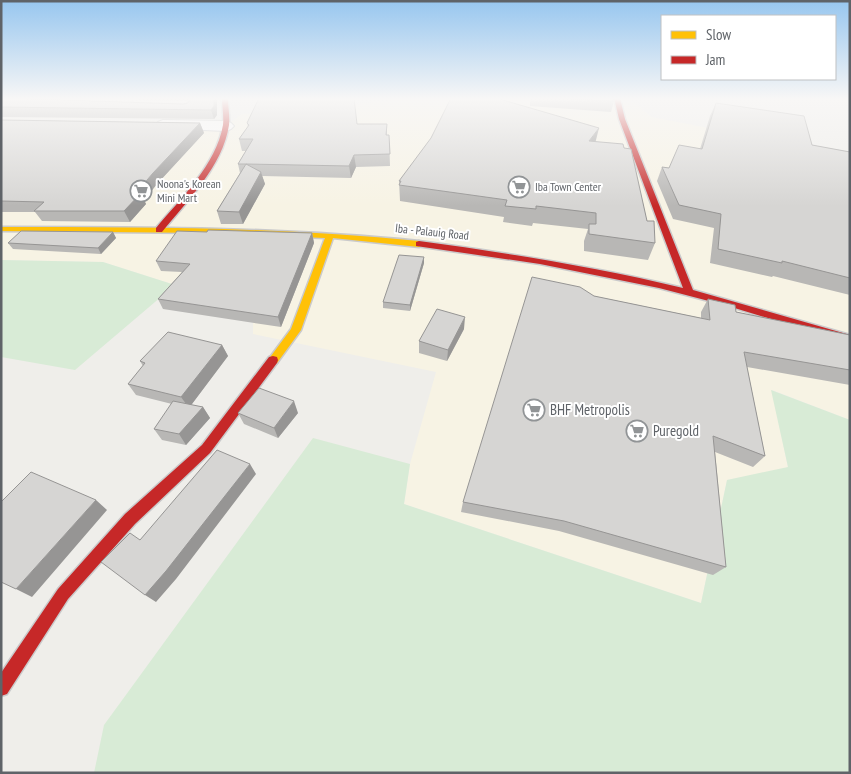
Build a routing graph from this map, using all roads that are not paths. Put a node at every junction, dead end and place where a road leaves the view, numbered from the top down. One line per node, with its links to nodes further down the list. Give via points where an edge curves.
1 (223, 134): 4 (main road, via 198,181)
2 (628, 134): 6 (main road)
3 (1, 229): 4 (main road, Iba - Palauig Road)
4 (159, 230): 5 (main road, Iba - Palauig Road)
5 (330, 235): 6 (main road, Iba - Palauig Road, via 456,248 566,265); 8 (main road, via 296,330 206,449 130,519 63,594)
6 (689, 292): 7 (main road, Iba - Palauig Road)
7 (850, 339)
8 (1, 688)

